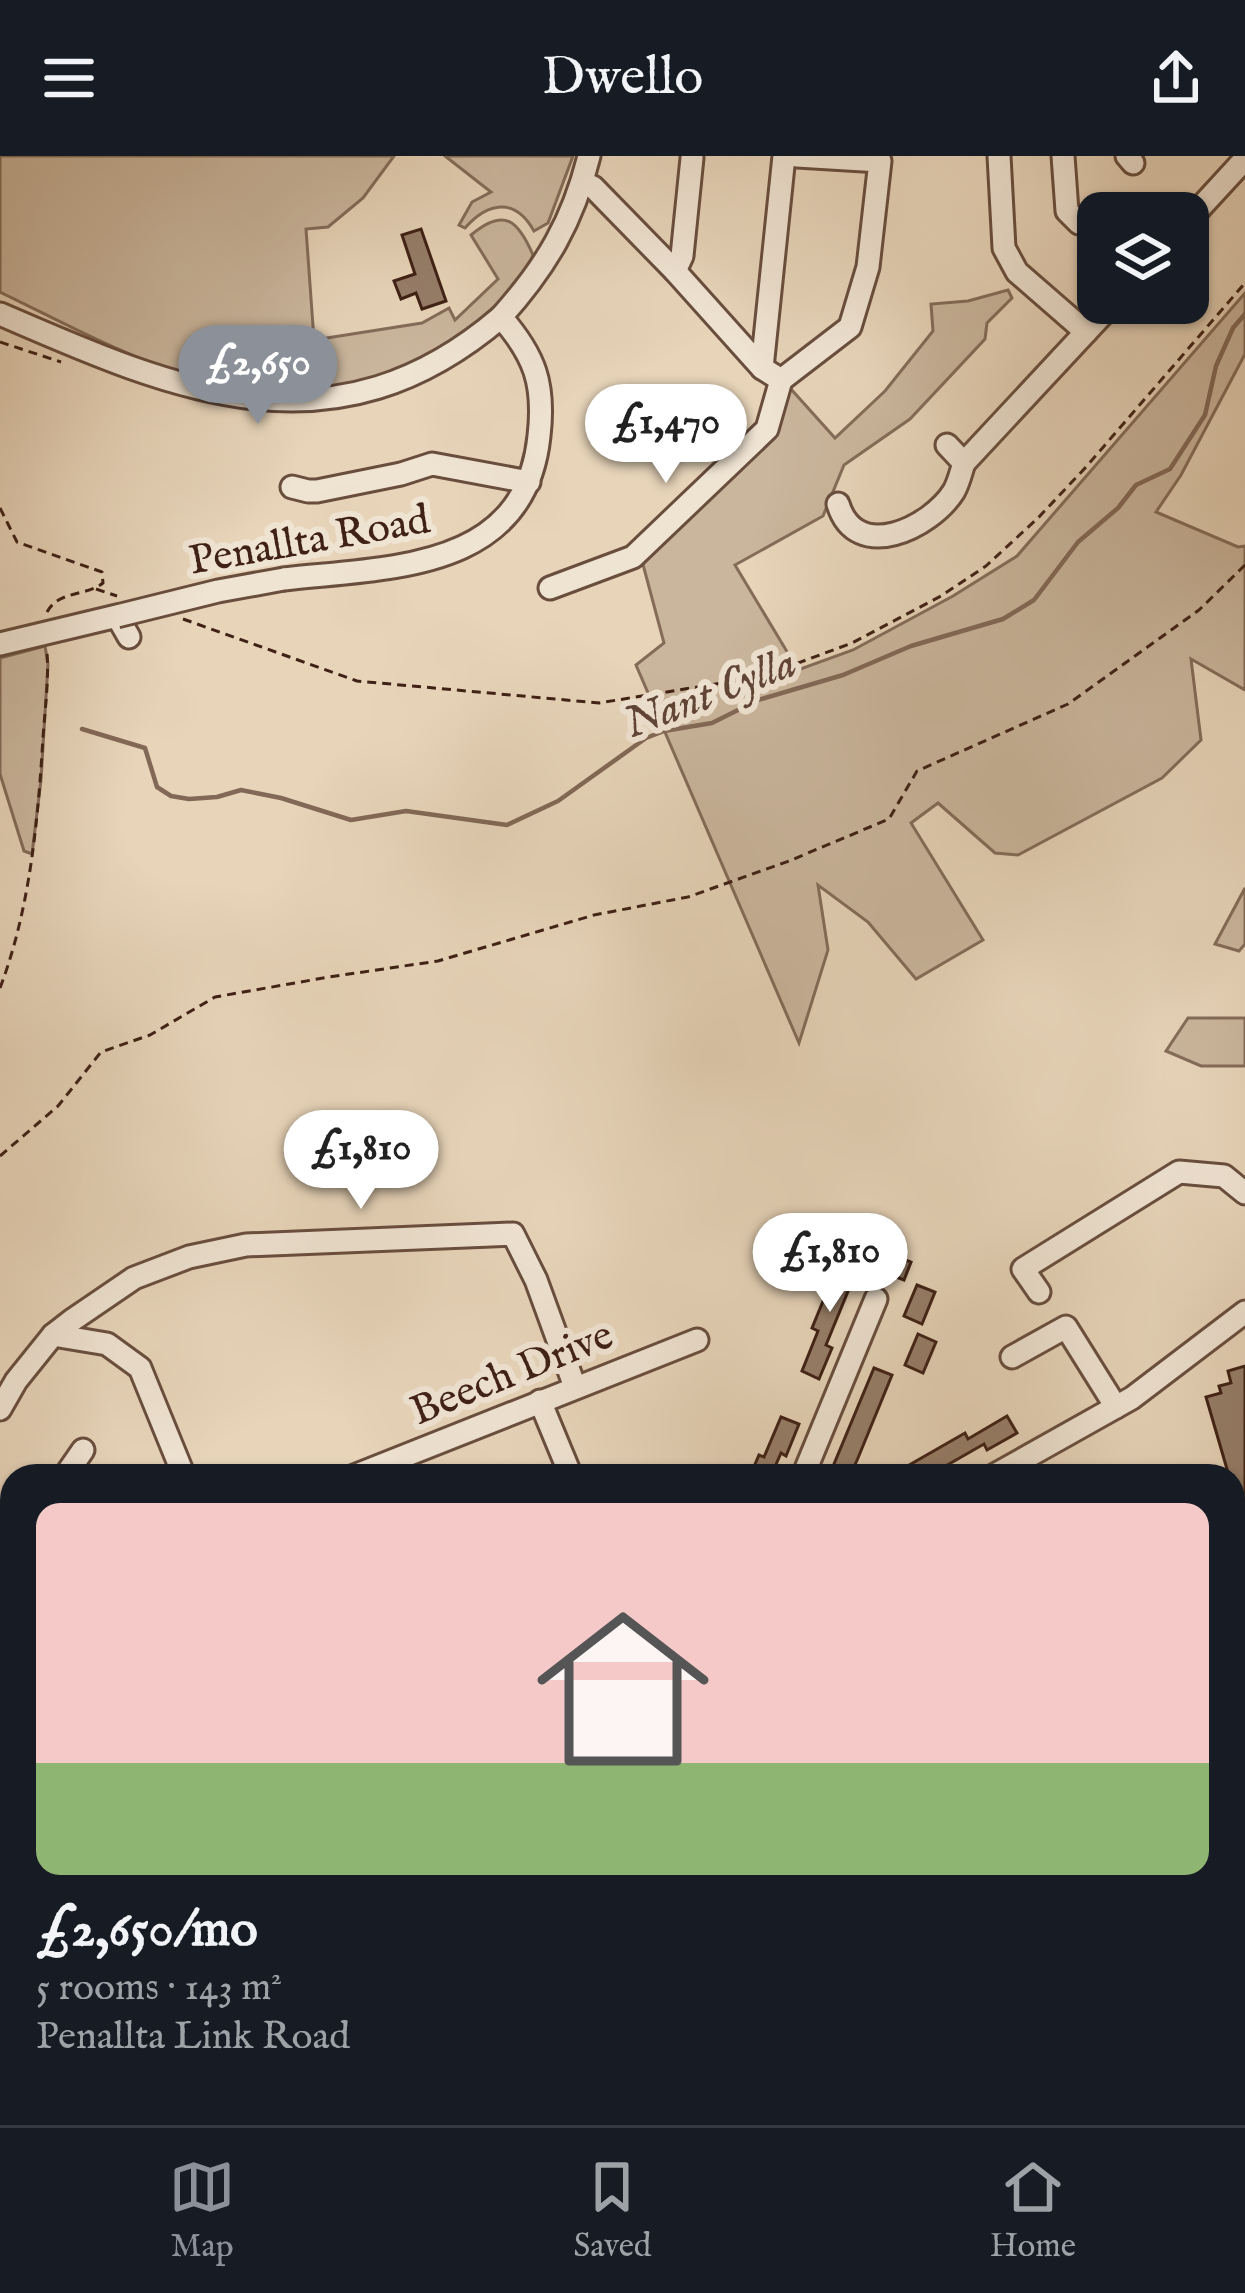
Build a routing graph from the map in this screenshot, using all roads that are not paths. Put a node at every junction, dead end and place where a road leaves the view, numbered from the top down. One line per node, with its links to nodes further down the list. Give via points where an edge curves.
1 (589, 156): 8 (street)
2 (784, 156): 16 (street)
3 (797, 156): 16 (street, via 880,160 868,267 850,327)
4 (999, 156): 15 (street, via 1004,248 1017,272)
5 (1064, 156): 10 (street, via 1067,211)
6 (692, 158): 11 (street)
7 (1245, 159): 9 (street)
8 (582, 182): 11 (street); 13 (street, via 549,257)
9 (1209, 198)
10 (1077, 221)
11 (675, 271): 16 (street)
12 (0, 314): 13 (street, via 170,382 283,400 377,389 439,364)
13 (501, 317): 19 (street, Penallta Road, via 538,379 540,435)
14 (1093, 324): 15 (street)
15 (1086, 332): 18 (street)
16 (771, 374): 22 (street, via 767,429 633,557)
17 (947, 445): 18 (street)
18 (964, 463): 21 (street, via 945,502 891,535 859,534)
19 (529, 482): 20 (street, via 432,464 317,490); 23 (street, Penallta Road, bridge, via 503,522 439,559)
20 (292, 487)
21 (838, 505)
22 (550, 588)
23 (116, 605): 24 (street); 25 (street, Penallta Road)
24 (129, 637)
25 (0, 644)
26 (1245, 1192): 27 (street, via 1224,1176 1179,1172 1023,1269)
27 (1039, 1292)
28 (876, 1299): 30 (street)
29 (1240, 1324): 37 (street)
30 (863, 1330): 32 (street); 44 (street)
31 (52, 1335): 35 (street, via 134,1278 189,1257 246,1245 512,1234); 38 (street); 41 (street, via 106,1344 140,1368)
32 (887, 1338)
33 (698, 1340): 35 (street, Beech Drive)
34 (1012, 1357): 37 (street, via 1065,1326)
35 (575, 1387): 36 (street, Beech Drive)
36 (540, 1401): 42 (street, Beech Drive); 43 (street)
37 (1116, 1407): 45 (street)
38 (0, 1408)
39 (83, 1450): 40 (street)
40 (73, 1464)
41 (179, 1464)
42 (388, 1464)
43 (566, 1464)
44 (808, 1464)
45 (1014, 1464)

